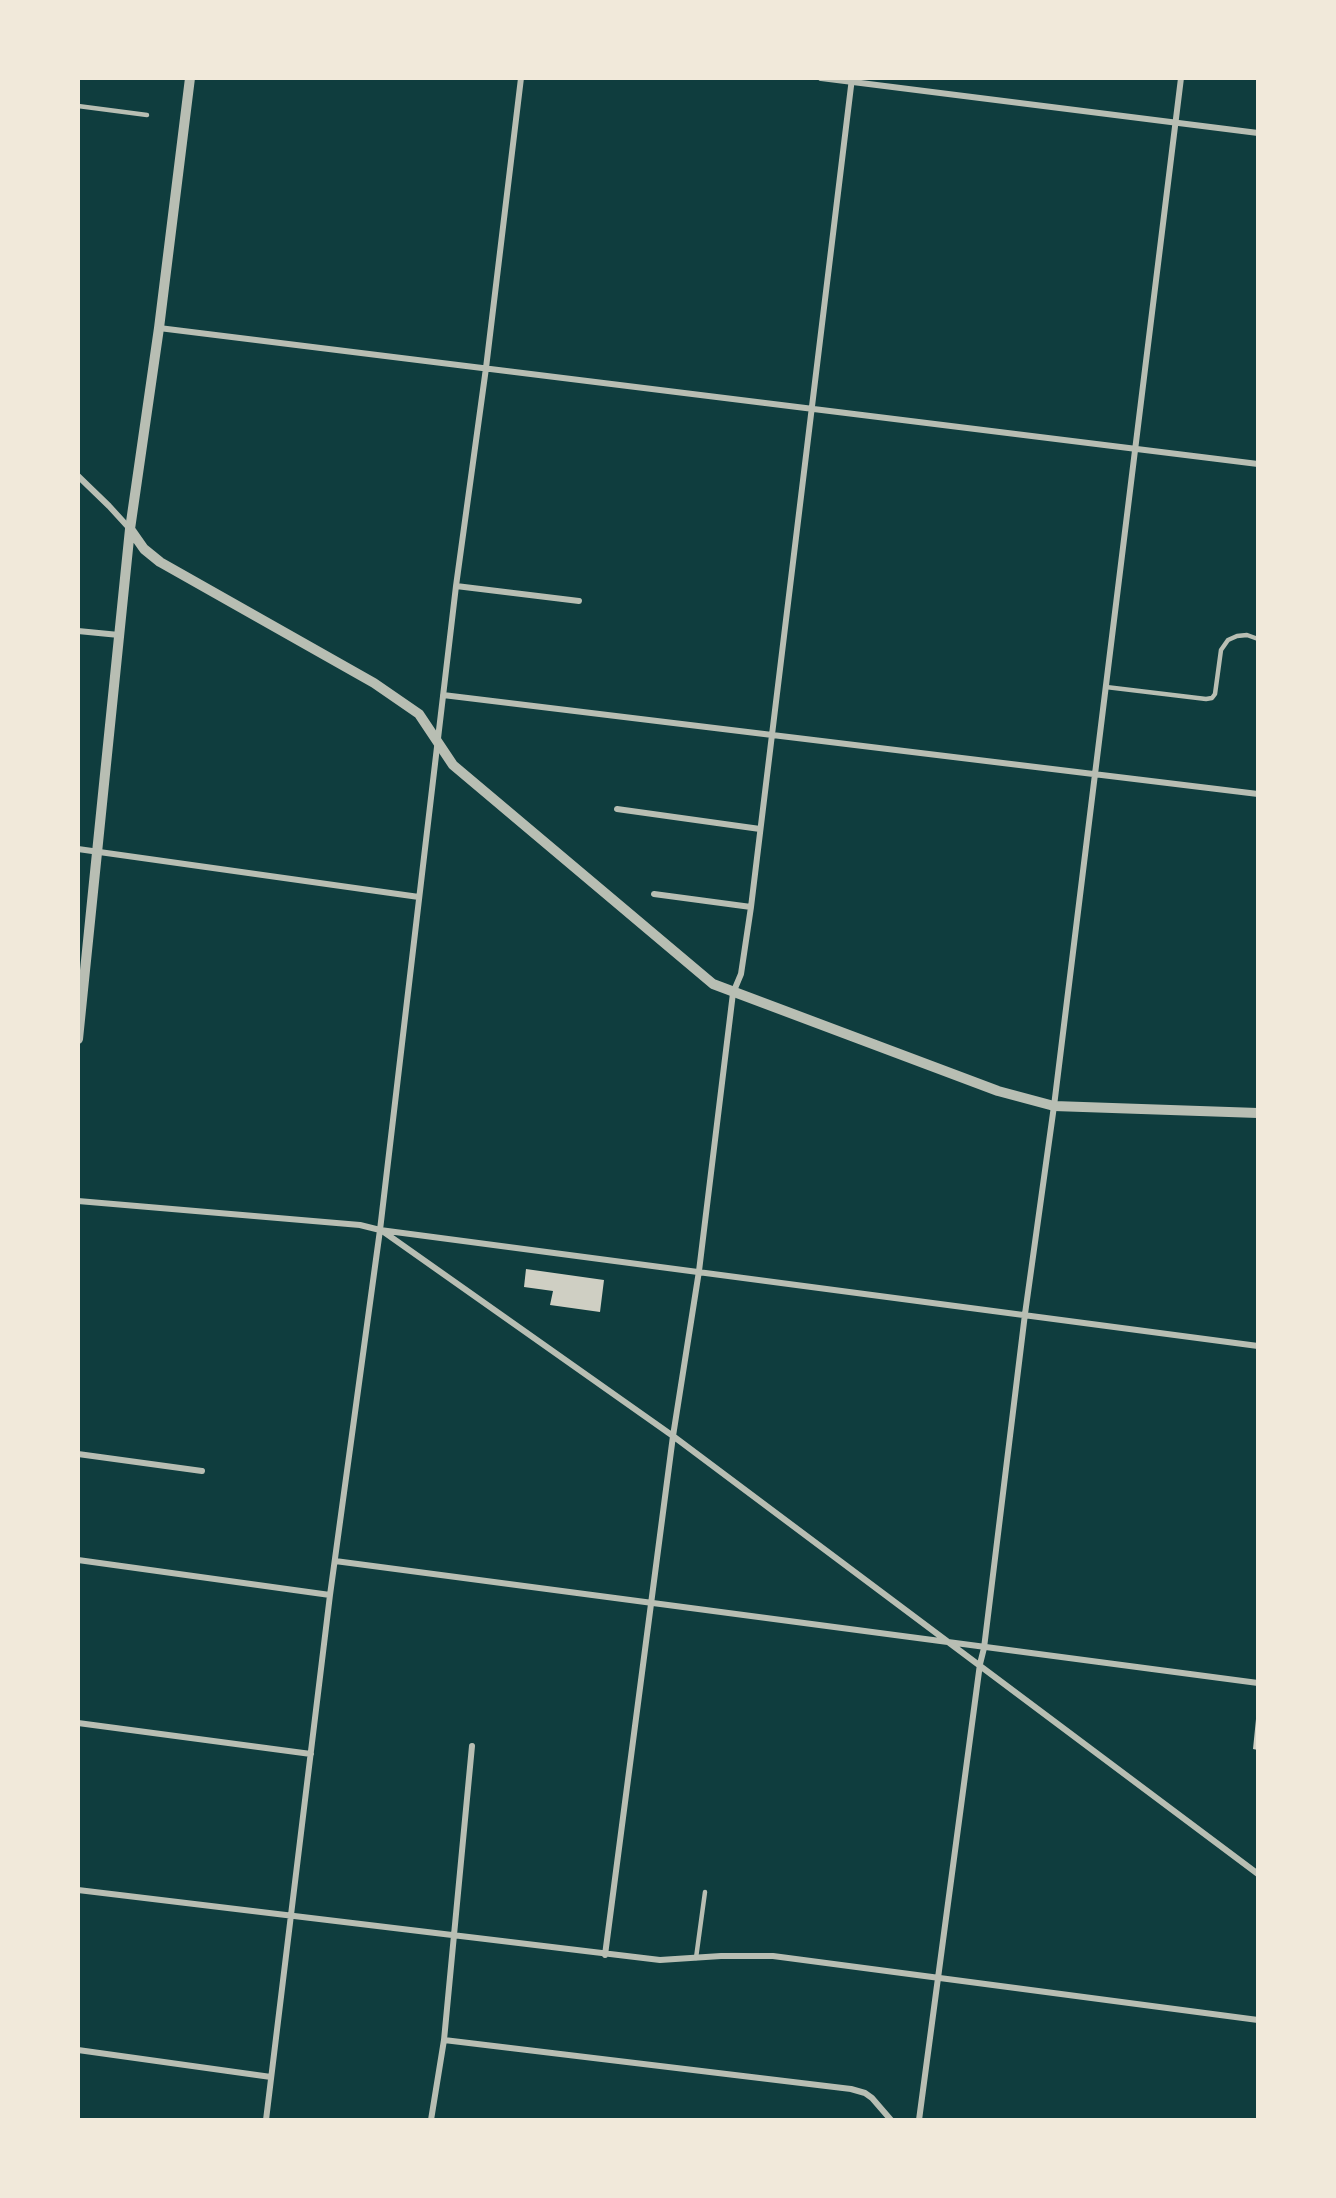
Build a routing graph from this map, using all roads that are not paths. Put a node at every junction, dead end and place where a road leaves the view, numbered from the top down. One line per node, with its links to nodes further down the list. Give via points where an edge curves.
1 (190, 78): 10 (street)
2 (521, 78): 11 (street)
3 (821, 78): 5 (street)
4 (1181, 78): 8 (street)
5 (852, 80): 8 (street); 12 (street)
6 (78, 106): 7 (lane)
7 (147, 115)
8 (1176, 123): 9 (street); 13 (street)
9 (1258, 133)
10 (159, 328): 11 (street); 16 (street)
11 (486, 368): 12 (street); 17 (street)
12 (813, 408): 13 (street); 24 (street)
13 (1135, 448): 14 (street); 22 (street)
14 (1258, 464)
15 (78, 476): 16 (street)
16 (130, 529): 20 (street); 25 (street, via 144,549 160,562 374,683 419,714)
17 (456, 586): 18 (street); 23 (street)
18 (579, 601)
19 (78, 631): 20 (street)
20 (119, 635): 31 (street)
21 (1258, 639): 22 (lane, via 1247,635 1228,640 1221,650 1212,698)
22 (1106, 687): 26 (street)
23 (443, 695): 24 (street); 25 (street)
24 (772, 736): 26 (street); 29 (street)
25 (438, 743): 33 (street); 35 (street, via 453,765 551,848 713,984)
26 (1095, 774): 27 (street); 37 (street)
27 (1258, 794)
28 (617, 809): 29 (street)
29 (760, 828): 34 (street)
30 (78, 849): 31 (street)
31 (97, 852): 33 (street); 36 (street)
32 (654, 894): 34 (street)
33 (419, 897): 40 (street)
34 (751, 907): 35 (street, via 741,974)
35 (734, 993): 37 (street, via 998,1091); 41 (street)
36 (78, 1039)
37 (1054, 1106): 38 (street); 42 (street)
38 (1258, 1113)
39 (78, 1201): 40 (street, via 360,1225)
40 (380, 1230): 41 (street); 44 (street); 48 (street)
41 (699, 1271): 42 (street); 44 (street)
42 (1025, 1314): 43 (street); 52 (street)
43 (1258, 1346)
44 (673, 1436): 50 (street); 51 (street)
45 (78, 1454): 46 (street)
46 (202, 1471)
47 (78, 1560): 49 (street)
48 (335, 1561): 49 (street); 50 (street)
49 (330, 1595): 57 (street)
50 (652, 1602): 51 (street); 63 (street)
51 (949, 1644): 52 (street); 53 (street)
52 (984, 1648): 53 (street); 54 (street)
53 (980, 1664): 58 (street); 65 (street)
54 (1258, 1683)
55 (78, 1723): 57 (street)
56 (472, 1746): 62 (street)
57 (311, 1754): 61 (street)
58 (1258, 1874)
59 (78, 1890): 61 (street)
60 (705, 1892): 64 (lane)
61 (290, 1915): 62 (street); 69 (street)
62 (454, 1936): 63 (street); 67 (street)
63 (605, 1955): 64 (street, via 660,1960)
64 (696, 1958): 65 (street, via 773,1956)
65 (938, 1978): 66 (street); 73 (street)
66 (1258, 2020)
67 (444, 2040): 71 (street); 72 (street, via 851,2089 872,2097)
68 (78, 2050): 69 (street)
69 (271, 2077): 70 (street)
70 (266, 2120)
71 (431, 2120)
72 (891, 2120)
73 (918, 2120)

